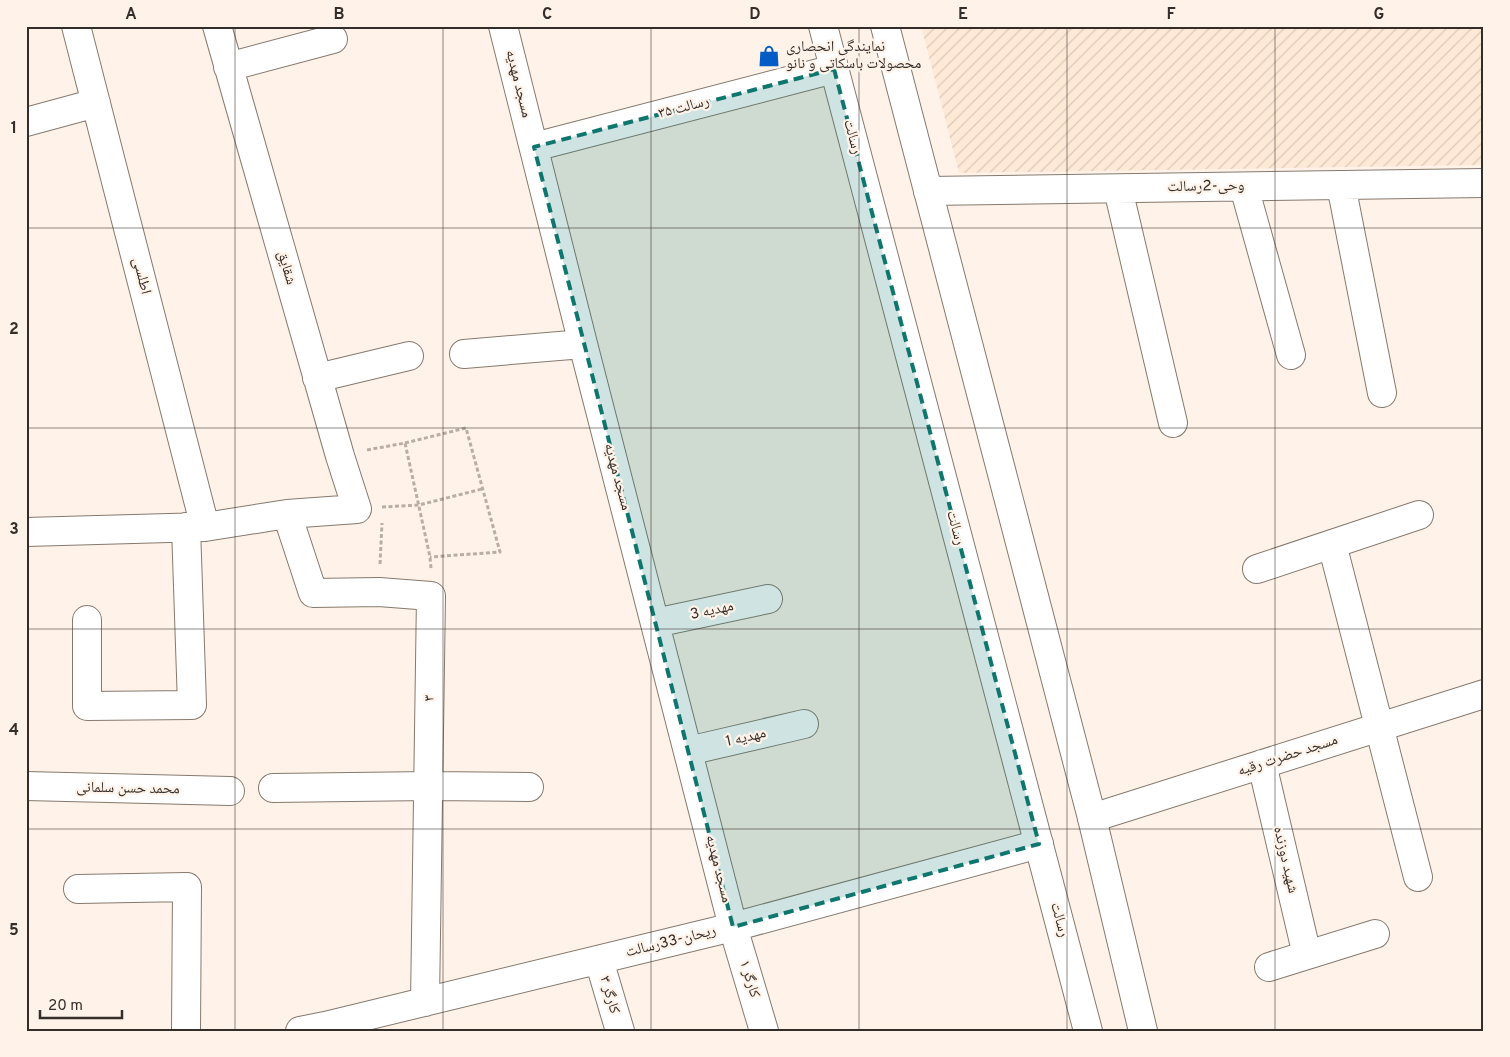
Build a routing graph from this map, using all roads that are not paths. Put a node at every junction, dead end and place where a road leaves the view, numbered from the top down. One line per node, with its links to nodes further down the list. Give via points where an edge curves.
1 (76, 26): 9 (street, اطلسی)
2 (217, 26): 7 (street, شقایق)
3 (503, 26): 11 (street, مسجد مهدیه)
4 (823, 26): 8 (street, رسالت)
5 (885, 26): 16 (street)
6 (333, 39): 7 (street)
7 (228, 67): 21 (street, شقایق)
8 (834, 69): 11 (street, رسالت ۳۵); 44 (street, رسالت)
9 (96, 103): 10 (street); 26 (street, اطلسی)
10 (26, 122)
11 (534, 147): 17 (street, مسجد مهدیه)
12 (1484, 183): 13 (street, وحی-2رسالت)
13 (1341, 185): 14 (street, وحی-2رسالت); 22 (street)
14 (1244, 187): 15 (street, وحی-2رسالت); 19 (street)
15 (1118, 188): 16 (street, وحی-2رسالت); 23 (street)
16 (928, 191): 43 (street)
17 (582, 344): 18 (street); 32 (street, مسجد مهدیه)
18 (464, 354)
19 (1291, 355)
20 (409, 356): 21 (street)
21 (318, 378): 24 (street, شقایق, via 340,456 369,508)
22 (1382, 393)
23 (1173, 423)
24 (287, 514): 26 (street); 39 (street, ۳, via 313,592 432,596)
25 (1419, 516): 28 (street)
26 (196, 527): 27 (street); 31 (street, اطلسی, via 192,705 86,706)
27 (26, 532)
28 (1332, 544): 29 (street); 35 (street)
29 (1257, 569)
30 (768, 599): 32 (street, مهدیه 3)
31 (87, 620)
32 (655, 623): 36 (street, مسجد مهدیه)
33 (1484, 694): 35 (street, مسجد حضرت رقیه)
34 (804, 724): 36 (street, مهدیه 1)
35 (1379, 727): 37 (street, مسجد حضرت رقیه); 45 (street)
36 (688, 751): 47 (street, مسجد مهدیه)
37 (1262, 764): 43 (street, مسجد حضرت رقیه); 49 (street, شهید دوزنده)
38 (26, 786): 42 (street, محمد حسن سلمانی)
39 (429, 786): 40 (street); 41 (street); 52 (street, ۳)
40 (529, 787)
41 (273, 788)
42 (230, 791)
43 (1092, 818): 58 (street)
44 (1039, 844): 47 (street, ریحان-33رسالت); 57 (street, رسالت)
45 (1418, 877)
46 (78, 889): 54 (street, via 187,887)
47 (733, 927): 50 (street, ریحان-33رسالت); 56 (street, کارگر ۱)
48 (1376, 934): 49 (street)
49 (1307, 955): 51 (street)
50 (599, 960): 52 (street, ریحان-33رسالت); 55 (street, کارگر ۳)
51 (1269, 967)
52 (425, 1002): 53 (street, ریحان-33رسالت)
53 (317, 1029)
54 (186, 1031)
55 (620, 1031)
56 (764, 1031)
57 (1088, 1031)
58 (1143, 1031)

